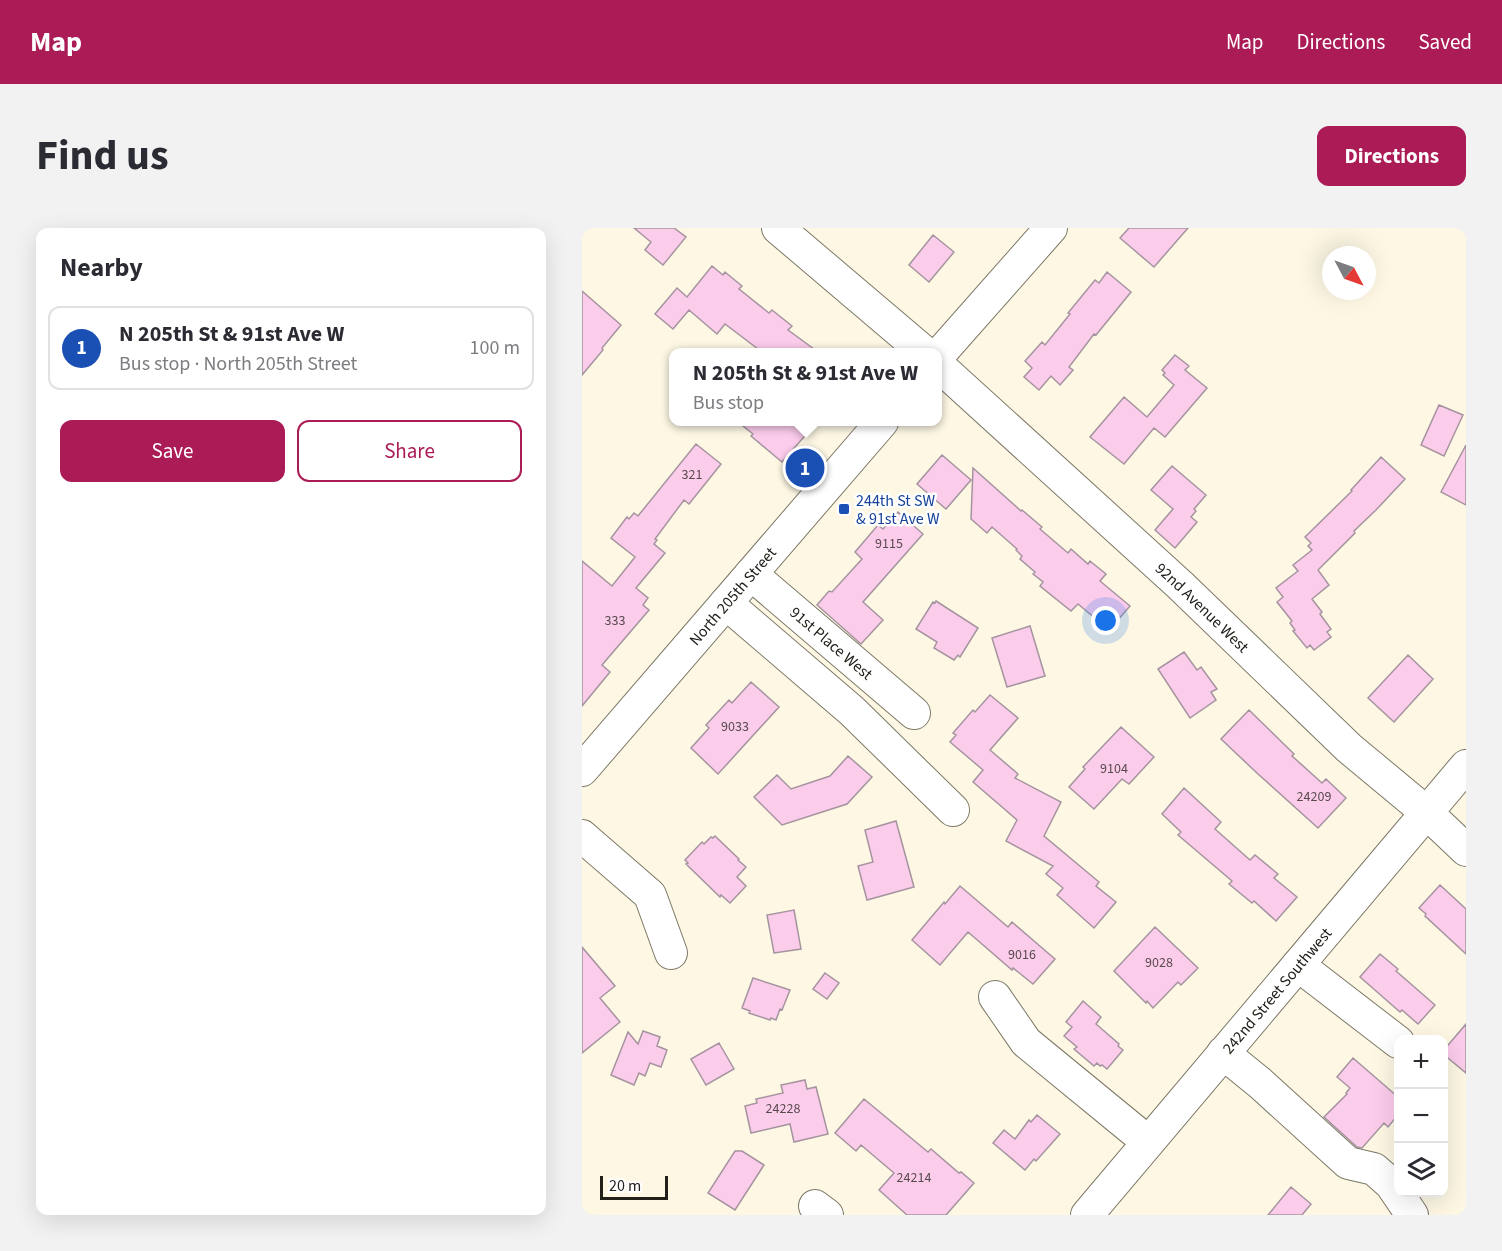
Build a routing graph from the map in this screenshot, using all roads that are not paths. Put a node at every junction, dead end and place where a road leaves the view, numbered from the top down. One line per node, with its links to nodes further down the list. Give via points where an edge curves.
1 (778, 228): 3 (street)
2 (1051, 228): 4 (street)
3 (919, 348)
4 (942, 351)
5 (942, 369): 13 (street, 92nd Avenue West, via 1180,585 1349,748)
6 (879, 426): 7 (street, North 205th Street)
7 (751, 574): 8 (street, North 205th Street); 9 (street, 91st Place West)
8 (726, 603): 11 (street, North 205th Street); 12 (street, via 852,711)
9 (914, 713)
10 (1466, 766): 13 (street, 242nd Street Southwest)
11 (582, 770)
12 (953, 810)
13 (1426, 812): 15 (street, 92nd Avenue West); 17 (street, 242nd Street Southwest)
14 (582, 837): 16 (street, via 650,895)
15 (1464, 846)
16 (671, 953)
17 (1298, 965): 19 (street); 20 (street, 242nd Street Southwest)
18 (995, 997): 21 (street, via 1026,1042)
19 (1394, 1039)
20 (1223, 1053): 21 (street, 242nd Street Southwest); 23 (street, via 1348,1163 1374,1169 1391,1184)
21 (1148, 1142): 22 (street, 242nd Street Southwest)
22 (1087, 1215)
23 (1413, 1215)

